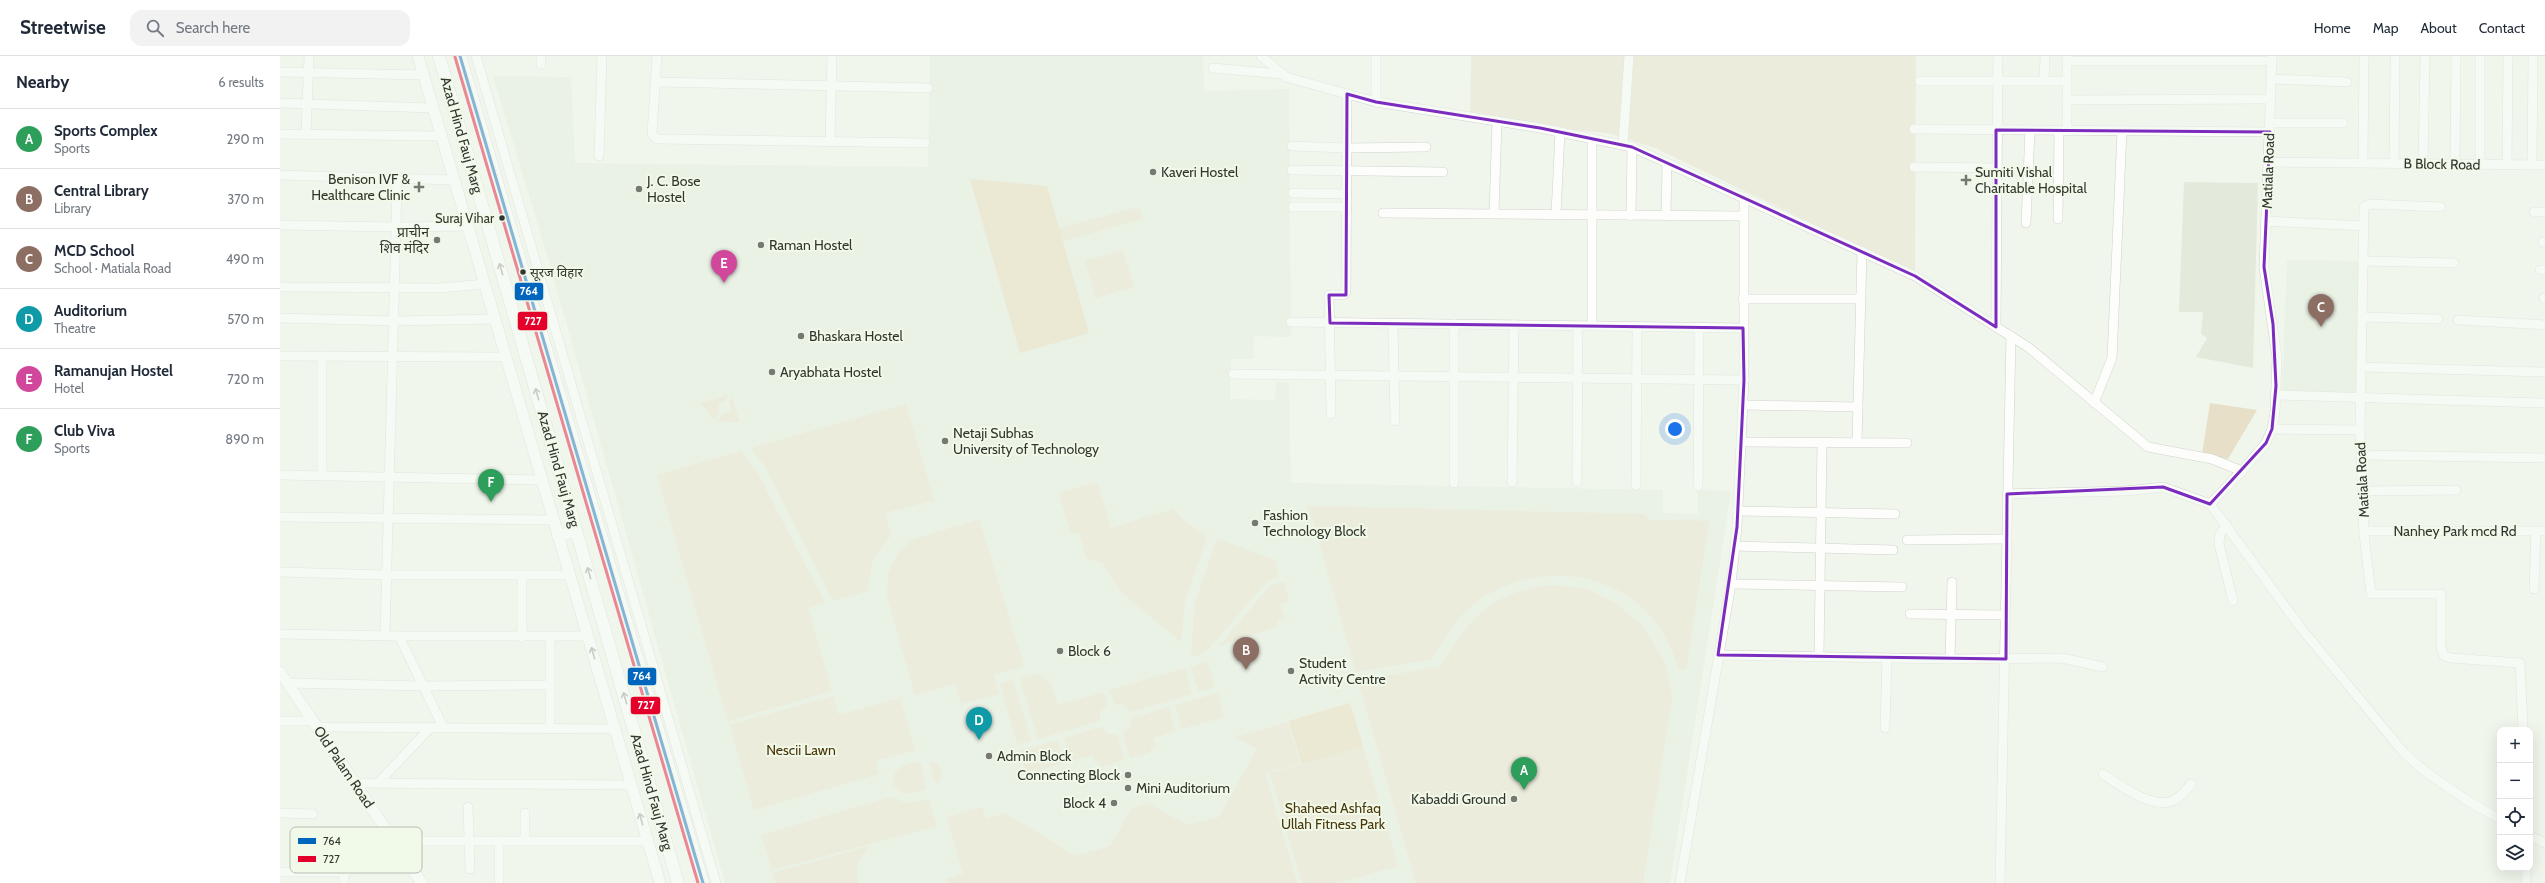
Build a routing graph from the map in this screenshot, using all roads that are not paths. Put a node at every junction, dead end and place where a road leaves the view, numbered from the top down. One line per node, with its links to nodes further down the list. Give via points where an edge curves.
1 (309, 56): 26 (street)
2 (418, 56): 28 (street)
3 (439, 56): 184 (main road, Azad Hind Fauj Marg, one-way to 3)
4 (460, 56): 255 (main road, Azad Hind Fauj Marg)
5 (476, 56): 256 (street)
6 (602, 56): 64 (street)
7 (657, 56): 34 (street)
8 (832, 56): 36 (street)
9 (1261, 56): 27 (street)
10 (1376, 56): 41 (street)
11 (1629, 56): 61 (street)
12 (1998, 56): 31 (street)
13 (2045, 56): 32 (street)
14 (2364, 56): 66 (street)
15 (2395, 56): 68 (street)
16 (2425, 56): 69 (street)
17 (2456, 56): 70 (street)
18 (2480, 56): 71 (street)
19 (2508, 56): 72 (street)
20 (2533, 56): 73 (street)
21 (2067, 58): 22 (street); 33 (street)
22 (2126, 58): 23 (street)
23 (2272, 58): 29 (street, Matiala Road)
24 (1213, 68): 27 (street)
25 (280, 72): 26 (street)
26 (309, 73): 28 (street); 43 (street)
27 (1281, 74): 38 (street)
28 (423, 75): 44 (street)
29 (2271, 79): 35 (street); 39 (street, Matiala Road)
30 (1920, 81): 31 (street)
31 (1998, 81): 32 (street); 49 (street)
32 (2044, 81): 33 (street)
33 (2067, 81): 40 (street)
34 (657, 82): 36 (street); 58 (street, via 652,134 657,139)
35 (2347, 82)
36 (831, 86): 37 (street); 58 (street)
37 (928, 88)
38 (1347, 94): 41 (street); 63 (street)
39 (2271, 99): 40 (street); 47 (street, Matiala Road)
40 (2067, 100): 51 (street)
41 (1376, 102): 45 (street)
42 (280, 104): 43 (street)
43 (307, 104): 44 (street); 55 (street)
44 (433, 108): 56 (street)
45 (1497, 121): 53 (street); 92 (street)
46 (2343, 123): 47 (street)
47 (2270, 127): 52 (street); 65 (street, Matiala Road)
48 (1914, 129): 49 (street)
49 (1996, 130): 50 (street); 76 (street)
50 (2030, 130): 51 (street); 100 (street)
51 (2063, 131): 52 (street); 98 (street)
52 (2122, 131): 149 (street, via 2112,358)
53 (1560, 132): 57 (street); 93 (street)
54 (280, 134): 55 (street)
55 (306, 134): 56 (street)
56 (441, 136): 82 (street)
57 (1592, 138): 61 (street); 94 (street)
58 (830, 140): 59 (street)
59 (924, 143)
60 (1292, 146): 63 (street)
61 (1628, 146): 67 (street); 95 (street)
62 (1426, 147): 63 (street)
63 (1347, 148): 78 (street)
64 (599, 156)
65 (2269, 162): 66 (street, B Block Road); 99 (street, Matiala Road)
66 (2363, 162): 68 (street, B Block Road)
67 (1667, 163): 85 (street); 96 (street)
68 (2394, 163): 69 (street, B Block Road)
69 (2423, 164): 70 (street, B Block Road)
70 (2454, 164): 71 (street, B Block Road)
71 (2480, 164): 72 (street, B Block Road)
72 (2507, 164): 73 (street, B Block Road)
73 (2532, 165): 74 (street, B Block Road)
74 (2545, 165)
75 (1914, 167): 76 (street)
76 (1997, 168): 128 (street)
77 (1292, 170): 78 (street)
78 (1347, 170): 79 (street); 84 (street)
79 (1443, 172)
80 (280, 175): 81 (street)
81 (397, 179): 82 (street); 104 (street)
82 (454, 180): 102 (street)
83 (1293, 193): 84 (street)
84 (1347, 194): 87 (street)
85 (1744, 197): 97 (street); 105 (street)
86 (1293, 207): 87 (street)
87 (1347, 207): 120 (street, via 1346,292 1343,295 1329,295)
88 (2441, 207): 103 (street, via 2367,205 2363,212)
89 (2534, 212): 90 (street)
90 (2545, 212)
91 (1383, 213): 92 (street)
92 (1494, 213): 93 (street)
93 (1556, 214): 94 (street)
94 (1592, 215): 95 (street); 125 (street)
95 (1631, 216): 96 (street)
96 (1666, 216): 97 (street)
97 (1744, 216): 111 (street)
98 (2058, 219)
99 (2266, 221): 103 (street); 147 (street, Matiala Road, via 2264,276 2277,358)
100 (2026, 223)
101 (280, 224): 104 (street)
102 (468, 226): 104 (street); 108 (street)
103 (2363, 226): 106 (street)
104 (396, 227): 110 (street)
105 (1862, 252): 112 (street); 128 (street, via 1915,276)
106 (2363, 260): 107 (street); 113 (street)
107 (2454, 263)
108 (485, 284): 110 (street); 115 (street)
109 (280, 287): 110 (street)
110 (395, 289): 117 (street)
111 (1743, 299): 112 (street); 130 (street)
112 (1861, 299): 152 (street)
113 (2362, 317): 116 (street); 136 (street)
114 (280, 318): 117 (street)
115 (495, 319): 117 (street); 135 (street)
116 (2438, 319)
117 (394, 320): 134 (street)
118 (2458, 320): 126 (street)
119 (1291, 322): 120 (street)
120 (1330, 323): 121 (street); 139 (street)
121 (1393, 324): 122 (street); 140 (street)
122 (1454, 324): 123 (street); 141 (street)
123 (1514, 325): 124 (street); 142 (street)
124 (1578, 326): 125 (street); 143 (street)
125 (1592, 326): 127 (street)
126 (2545, 326)
127 (1637, 327): 129 (street); 144 (street)
128 (1996, 327): 131 (street)
129 (1699, 328): 130 (street); 145 (street)
130 (1743, 328): 146 (street)
131 (2011, 336): 149 (street); 175 (street)
132 (280, 356): 133 (street)
133 (322, 356): 134 (street); 165 (street)
134 (392, 356): 135 (street); 166 (street)
135 (506, 357): 167 (street)
136 (2361, 367): 137 (street); 148 (street)
137 (2545, 372)
138 (1233, 374): 139 (street)
139 (1331, 375): 140 (street); 153 (street)
140 (1394, 377): 141 (street); 154 (street)
141 (1454, 378): 142 (street); 170 (street)
142 (1514, 380): 143 (street); 168 (street)
143 (1578, 380): 144 (street); 169 (street)
144 (1637, 380): 145 (street); 171 (street)
145 (1699, 380): 146 (street); 172 (street)
146 (1744, 380): 151 (street)
147 (2276, 395): 148 (street); 155 (street, Matiala Road)
148 (2360, 399): 150 (street); 156 (street)
149 (2094, 403): 163 (street, via 2148,447 2212,459)
150 (2545, 403)
151 (1743, 405): 152 (street); 157 (street)
152 (1858, 407): 159 (street)
153 (1331, 414)
154 (1395, 421)
155 (2272, 429): 156 (street, Matiala Road); 163 (street, via 2266,443)
156 (2360, 430): 161 (street, Matiala Road)
157 (1742, 442): 158 (street); 177 (street)
158 (1822, 442): 159 (street); 178 (street)
159 (1857, 442): 160 (street)
160 (1907, 443)
161 (2361, 455): 162 (street); 174 (street, Matiala Road)
162 (2545, 458)
163 (2242, 471): 176 (street)
164 (280, 475): 165 (street)
165 (322, 476): 166 (street)
166 (389, 479): 167 (street); 181 (street)
167 (542, 480): 182 (street)
168 (1512, 482)
169 (1577, 482)
170 (1454, 483)
171 (1636, 485)
172 (1698, 486)
173 (2456, 490): 174 (street)
174 (2362, 491): 185 (street, Matiala Road)
175 (2007, 494): 176 (street, via 2126,491 2163,487); 188 (street)
176 (2210, 504): 183 (street)
177 (1738, 511): 178 (street); 190 (street)
178 (1822, 513): 179 (street); 191 (street)
179 (1895, 514)
180 (280, 517): 181 (street)
181 (388, 517): 182 (street); 194 (street)
182 (554, 520): 187 (street)
183 (2227, 525): 202 (street, via 2220,534 2219,544); 239 (street, via 2301,628 2404,753 2432,776)
184 (576, 531): 187 (main road); 254 (main road, Azad Hind Fauj Marg, one-way to 184)
185 (2364, 531): 186 (street, Nanhey Park mcd Rd); 226 (street, Matiala Road, via 2372,594 2441,594 2441,648 2444,656 2520,663)
186 (2541, 531): 201 (street)
187 (558, 536): 196 (street)
188 (2006, 539): 189 (street); 205 (street)
189 (1907, 540)
190 (1735, 546): 191 (street); 198 (street)
191 (1821, 549): 192 (street); 199 (street)
192 (1893, 550)
193 (280, 572): 194 (street)
194 (386, 575): 195 (street); 207 (street)
195 (522, 575): 196 (street); 210 (street)
196 (570, 575): 209 (street)
197 (1952, 582): 204 (street)
198 (1731, 584): 199 (street); 212 (street)
199 (1820, 586): 200 (street); 213 (street)
200 (1902, 587)
201 (2534, 589)
202 (2233, 601)
203 (1910, 614): 204 (street)
204 (1951, 614): 205 (street); 215 (street)
205 (2005, 615): 216 (street)
206 (280, 634): 207 (street)
207 (385, 636): 208 (street)
208 (399, 636): 210 (street); 221 (street)
209 (588, 636): 211 (street); 229 (street, one-way to 209)
210 (522, 637): 211 (street)
211 (550, 637): 220 (street)
212 (1718, 655): 213 (street); 257 (street)
213 (1819, 656): 214 (street)
214 (1887, 658): 215 (street); 228 (street)
215 (1950, 659): 216 (street)
216 (2006, 659): 217 (street, via 2062,658); 258 (street)
217 (2103, 667)
218 (280, 672): 219 (street, Old Palam Road)
219 (287, 683): 221 (street); 223 (street, Old Palam Road)
220 (550, 685): 221 (street); 227 (street)
221 (423, 686): 225 (street)
222 (280, 721): 223 (street)
223 (316, 724): 224 (street); 231 (street, Old Palam Road)
224 (431, 727): 225 (street); 232 (street)
225 (443, 727): 227 (street)
226 (2523, 727)
227 (550, 728): 229 (street)
228 (1885, 728)
229 (615, 729): 234 (street)
230 (2103, 774): 233 (street, via 2139,796 2161,802 2172,802)
231 (354, 783): 232 (street); 240 (street, Old Palam Road)
232 (378, 783): 234 (street)
233 (2191, 784)
234 (631, 785): 245 (street, one-way to 234)
235 (468, 806): 242 (street)
236 (280, 813): 238 (street)
237 (525, 813): 244 (street)
238 (313, 814)
239 (2497, 817)
240 (384, 827)
241 (2533, 837): 247 (street)
242 (468, 841): 243 (street); 246 (street); 248 (street)
243 (499, 841): 244 (street); 251 (street)
244 (525, 841): 245 (street)
245 (648, 841): 253 (street)
246 (422, 843)
247 (2545, 843)
248 (470, 869)
249 (2526, 871): 259 (street)
250 (415, 873): 252 (street, Old Palam Road)
251 (500, 880)
252 (422, 883)
253 (660, 883)
254 (678, 883)
255 (703, 883)
256 (716, 883)
257 (1680, 883)
258 (2000, 883)
259 (2526, 883)

